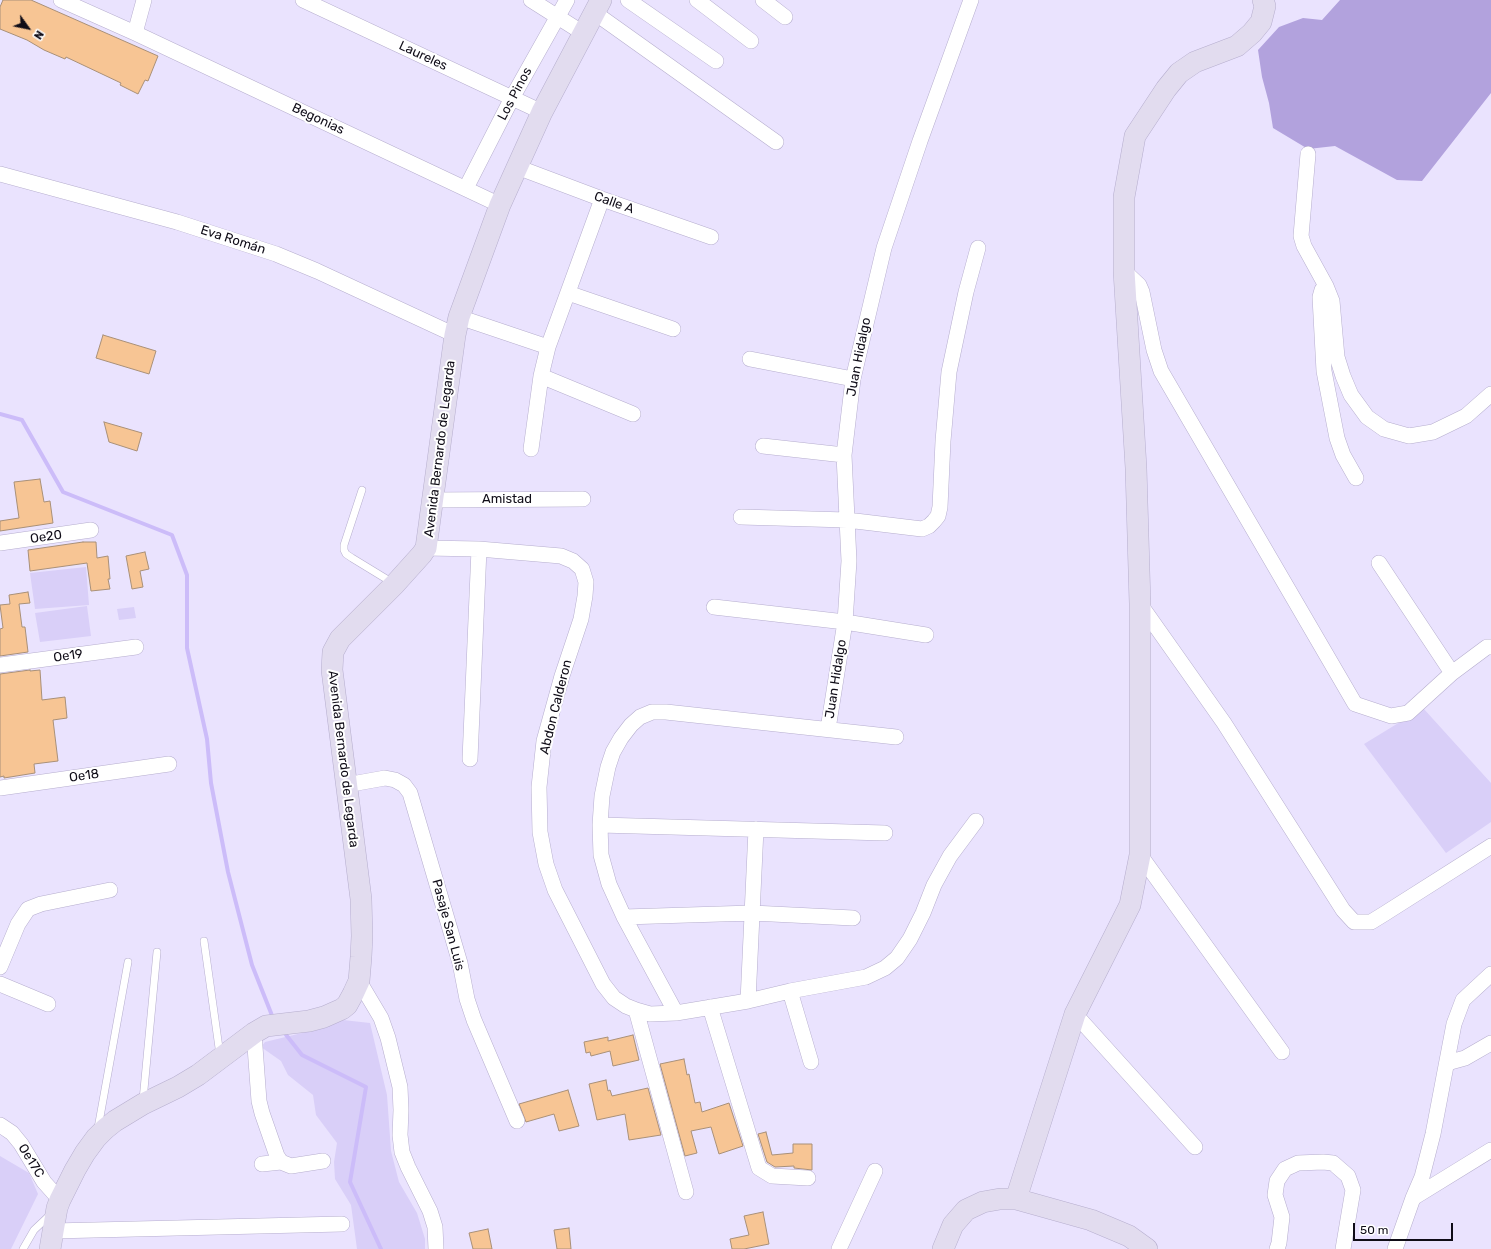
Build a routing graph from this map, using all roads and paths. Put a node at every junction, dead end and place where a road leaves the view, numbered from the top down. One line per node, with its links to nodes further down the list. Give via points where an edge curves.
1 (62, 0): 14 (street, Begonias)
2 (144, 0): 14 (street)
3 (303, 0): 18 (street, Laureles)
4 (531, 0): 12 (street)
5 (567, 0): 12 (street, Los Pinos)
6 (628, 0): 17 (street)
7 (697, 0): 16 (street)
8 (763, 0): 13 (street)
9 (971, 0): 37 (street, Juan Hidalgo, via 884,248)
10 (1264, 0): 29 (street, via 1261,22 1252,33 1237,46 1195,62 1179,73 1135,136 1124,197)
11 (598, 6): 15 (street, Avenida Bernardo de Legarda); 20 (street)
12 (557, 17): 15 (street); 18 (street, Los Pinos)
13 (785, 17)
14 (135, 33): 24 (street, Begonias)
15 (583, 33): 19 (street, Avenida Bernardo de Legarda)
16 (751, 41)
17 (716, 61)
18 (512, 98): 19 (street, Laureles); 24 (street, Los Pinos)
19 (542, 112): 22 (street, Avenida Bernardo de Legarda)
20 (776, 142)
21 (1308, 154): 30 (street, via 1301,236)
22 (517, 167): 25 (street, Calle A); 26 (street, Avenida Bernardo de Legarda)
23 (0, 174): 32 (street, Eva Román, via 178,222 276,254)
24 (466, 188): 26 (street, Begonias)
25 (602, 200): 27 (street, Calle A); 31 (street)
26 (500, 205): 32 (street, Avenida Bernardo de Legarda)
27 (711, 237)
28 (978, 248): 48 (street, via 949,372 938,516 929,526 922,529)
29 (1124, 271): 55 (street, via 1136,468); 62 (street, via 1139,285 1142,292 1161,371 1354,704 1391,716 1408,713)
30 (1326, 286): 38 (street, via 1332,301 1336,357 1343,376 1351,395 1367,417 1384,429 1409,436 1433,432 1466,416); 43 (street, via 1320,297 1324,371 1337,438)
31 (568, 293): 33 (street); 34 (street)
32 (457, 326): 34 (street, Eva Román); 46 (street, Avenida Bernardo de Legarda)
33 (673, 329)
34 (548, 347): 36 (street)
35 (750, 359): 37 (street)
36 (541, 376): 39 (street); 41 (street)
37 (853, 379): 42 (street, Juan Hidalgo)
38 (1491, 394)
39 (634, 414)
40 (763, 446): 42 (street)
41 (531, 449)
42 (844, 455): 48 (street, Juan Hidalgo)
43 (1356, 478)
44 (362, 490): 54 (lane, via 344,550 352,558)
45 (583, 499): 46 (street, Amistad)
46 (432, 500): 51 (street, Avenida Bernardo de Legarda)
47 (741, 517): 48 (street)
48 (847, 520): 57 (street, Juan Hidalgo)
49 (92, 530): 50 (street, Oe20)
50 (0, 543)
51 (426, 548): 52 (street, Abdon Calderon); 54 (street, Avenida Bernardo de Legarda)
52 (479, 549): 65 (street); 90 (street, Abdon Calderon, via 561,556 573,561 582,569 586,582 580,619 544,741 539,787 540,832 546,864 555,890 587,955 614,998)
53 (1379, 563): 62 (street)
54 (395, 584): 67 (street, Avenida Bernardo de Legarda, via 340,639 333,652 332,670)
55 (1140, 604): 73 (street, via 1224,723 1343,910 1354,922 1371,922); 74 (street)
56 (714, 607): 57 (street)
57 (845, 622): 58 (street); 63 (street, Juan Hidalgo)
58 (926, 635)
59 (136, 647): 61 (street, Oe19)
60 (1491, 647): 62 (street, via 1486,647)
61 (0, 665)
62 (1452, 673)
63 (828, 730): 64 (street); 70 (street, via 666,712 652,712 640,717 624,734 613,752 602,796)
64 (896, 737)
65 (470, 760)
66 (169, 764): 68 (street, Oe18)
67 (346, 785): 84 (street, Avenida Bernardo de Legarda, via 361,899 362,936); 100 (street, Pasaje San Luis, via 385,778 404,785 410,793 472,1013)
68 (0, 788)
69 (976, 821): 86 (street, Abdon Calderon, via 950,856 910,939 897,958 866,977)
70 (600, 825): 71 (street); 77 (street, via 601,855 609,884)
71 (756, 829): 72 (street); 76 (street)
72 (885, 833)
73 (1491, 846)
74 (1140, 855): 92 (street, via 1130,905); 95 (street)
75 (110, 890): 82 (street, via 28,909 18,924)
76 (752, 913): 77 (street); 78 (street); 87 (street)
77 (624, 917): 91 (street)
78 (853, 918)
79 (204, 941): 96 (lane)
80 (157, 952): 99 (lane)
81 (128, 962): 102 (lane)
82 (0, 967)
83 (1491, 974): 98 (street, via 1463,1000 1454,1024)
84 (358, 981): 93 (street, Avenida Bernardo de Legarda, via 350,1000 342,1009 309,1021); 117 (street, via 381,1018 388,1038 400,1087 402,1152 430,1211 435,1227)
85 (0, 984): 88 (street)
86 (790, 991): 87 (street, Abdon Calderon); 97 (street)
87 (748, 1001): 89 (street, Abdon Calderon)
88 (48, 1004)
89 (710, 1007): 91 (street, Abdon Calderon); 109 (street, via 759,1168 772,1176)
90 (636, 1010): 91 (street, Abdon Calderon, via 650,1014); 110 (street)
91 (676, 1013)
92 (1075, 1014): 103 (street); 112 (street)
93 (260, 1030): 96 (street); 106 (street, via 260,1107)
94 (1491, 1043): 98 (street, via 1465,1058)
95 (1282, 1052)
96 (221, 1059): 99 (street, via 178,1087)
97 (811, 1062)
98 (1446, 1064): 111 (street, via 1433,1134 1422,1177)
99 (143, 1104): 102 (street, via 115,1121)
100 (517, 1121)
101 (0, 1125): 113 (street, Oe17C, via 22,1144)
102 (96, 1138): 113 (street, via 75,1170)
103 (1195, 1147)
104 (1491, 1150): 111 (street)
105 (323, 1160): 106 (street, via 298,1166)
106 (281, 1162): 107 (street)
107 (262, 1164)
108 (875, 1171): 118 (street)
109 (808, 1178)
110 (686, 1192)
111 (1413, 1198): 123 (street)
112 (1016, 1199): 119 (street, via 991,1200 966,1210 953,1225); 120 (street, via 1091,1220 1129,1236)
113 (59, 1204): 115 (street); 116 (lane, via 34,1230)
114 (342, 1224): 115 (street)
115 (51, 1240)
116 (23, 1249)
117 (436, 1249)
118 (839, 1249)
119 (943, 1249)
120 (1147, 1249)
121 (1277, 1249): 122 (street, via 1282,1216 1275,1196 1277,1181 1285,1169 1298,1163 1323,1162 1333,1163 1348,1176 1353,1190)
122 (1344, 1249)
123 (1395, 1249)

